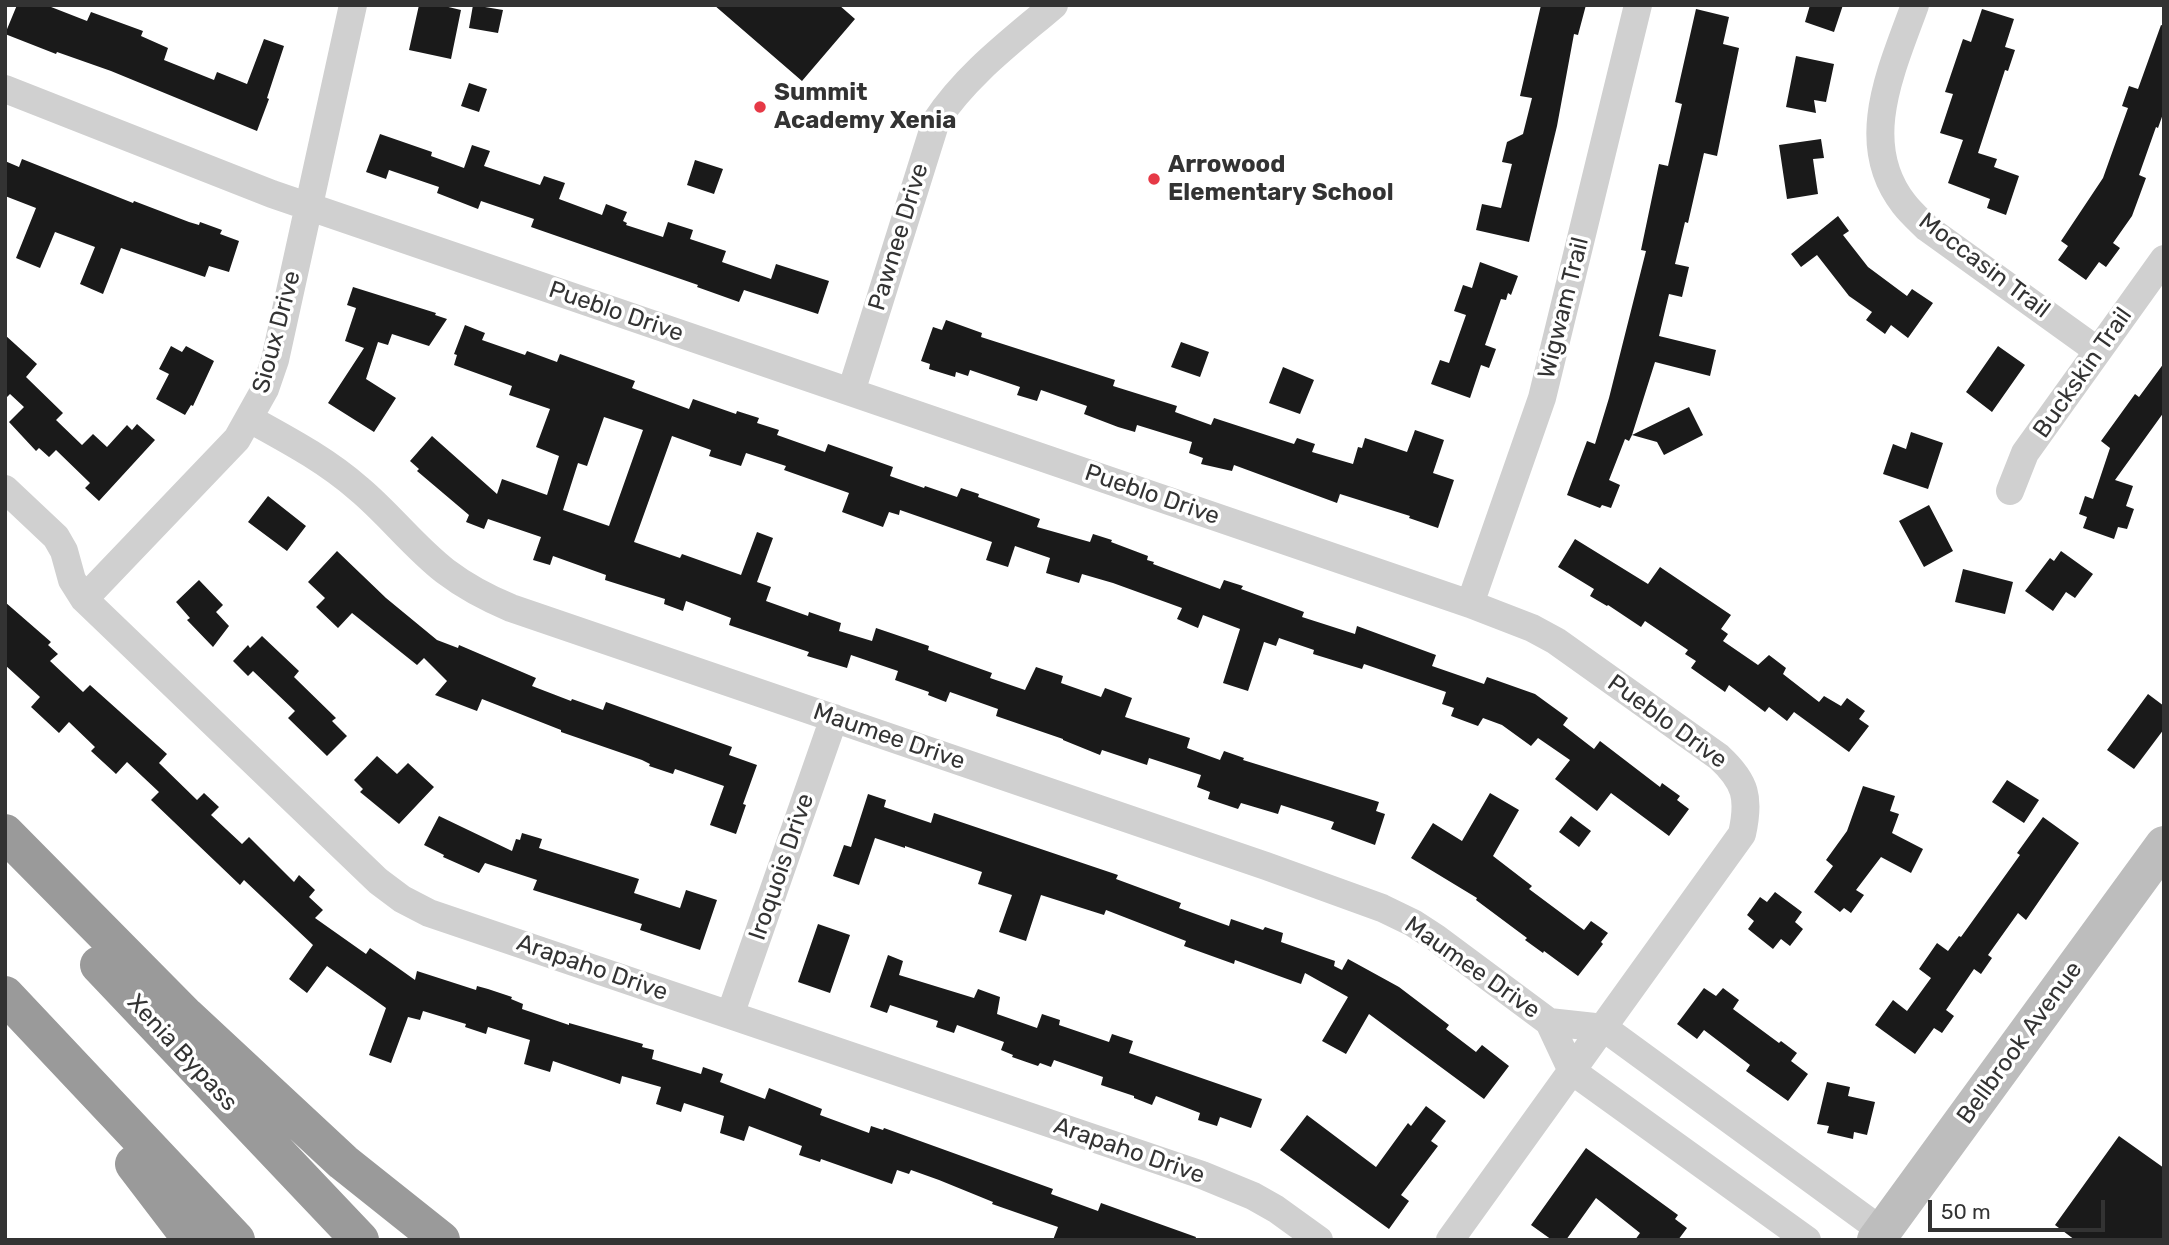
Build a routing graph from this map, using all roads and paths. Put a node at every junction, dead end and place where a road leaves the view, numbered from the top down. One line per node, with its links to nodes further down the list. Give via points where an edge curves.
1 (353, 5): 6 (street, Sioux Drive)
2 (1054, 5): 9 (street, Pawnee Drive, via 980,68 953,95 936,121)
3 (1638, 5): 14 (street, Wigwam Trail, via 1542,398)
4 (1915, 5): 8 (street, Moccasin Trail, via 1880,114 1880,141 1892,185 1927,228)
5 (5, 89): 6 (street, Pueblo Drive)
6 (308, 206): 9 (street, Pueblo Drive); 10 (street, Sioux Drive, via 275,360)
7 (2164, 259): 8 (street, Buckskin Trail)
8 (2098, 351): 12 (street, Buckskin Trail, via 2025,453)
9 (851, 392): 14 (street, Pueblo Drive)
10 (250, 419): 13 (street, Sioux Drive, via 237,439); 15 (street, Maumee Drive, via 337,470 443,569 485,597)
11 (5, 489): 13 (street, Arapaho Drive, via 56,537)
12 (2010, 491)
13 (84, 599): 20 (street, Arapaho Drive, via 402,899 429,913)
14 (1470, 604): 23 (street, Pueblo Drive, via 1556,641 1719,757 1743,786 1746,818 1742,834)
15 (834, 718): 20 (street, Iroquois Drive); 21 (street, Maumee Drive, via 1382,908 1436,938)
16 (5, 833): 29 (highway, via 186,1016 343,1162)
17 (2164, 845): 25 (street, Bellbrook Avenue)
18 (5, 864): 28 (highway, Xenia Bypass)
19 (5, 995): 27 (highway)
20 (730, 1015): 30 (street, Arapaho Drive, via 1202,1175 1276,1209)
21 (1549, 1022): 23 (street, Maumee Drive); 24 (street, Maumee Drive)
22 (5, 1023): 26 (highway, via 102,1126)
23 (1604, 1028): 24 (street, Pueblo Drive); 25 (street, Maumee Drive)
24 (1572, 1071): 31 (street, Pueblo Drive); 32 (street, Maumee Drive)
25 (1879, 1235)
26 (192, 1240)
27 (236, 1240)
28 (360, 1240)
29 (441, 1240)
30 (1318, 1240)
31 (1450, 1240)
32 (1807, 1240)

